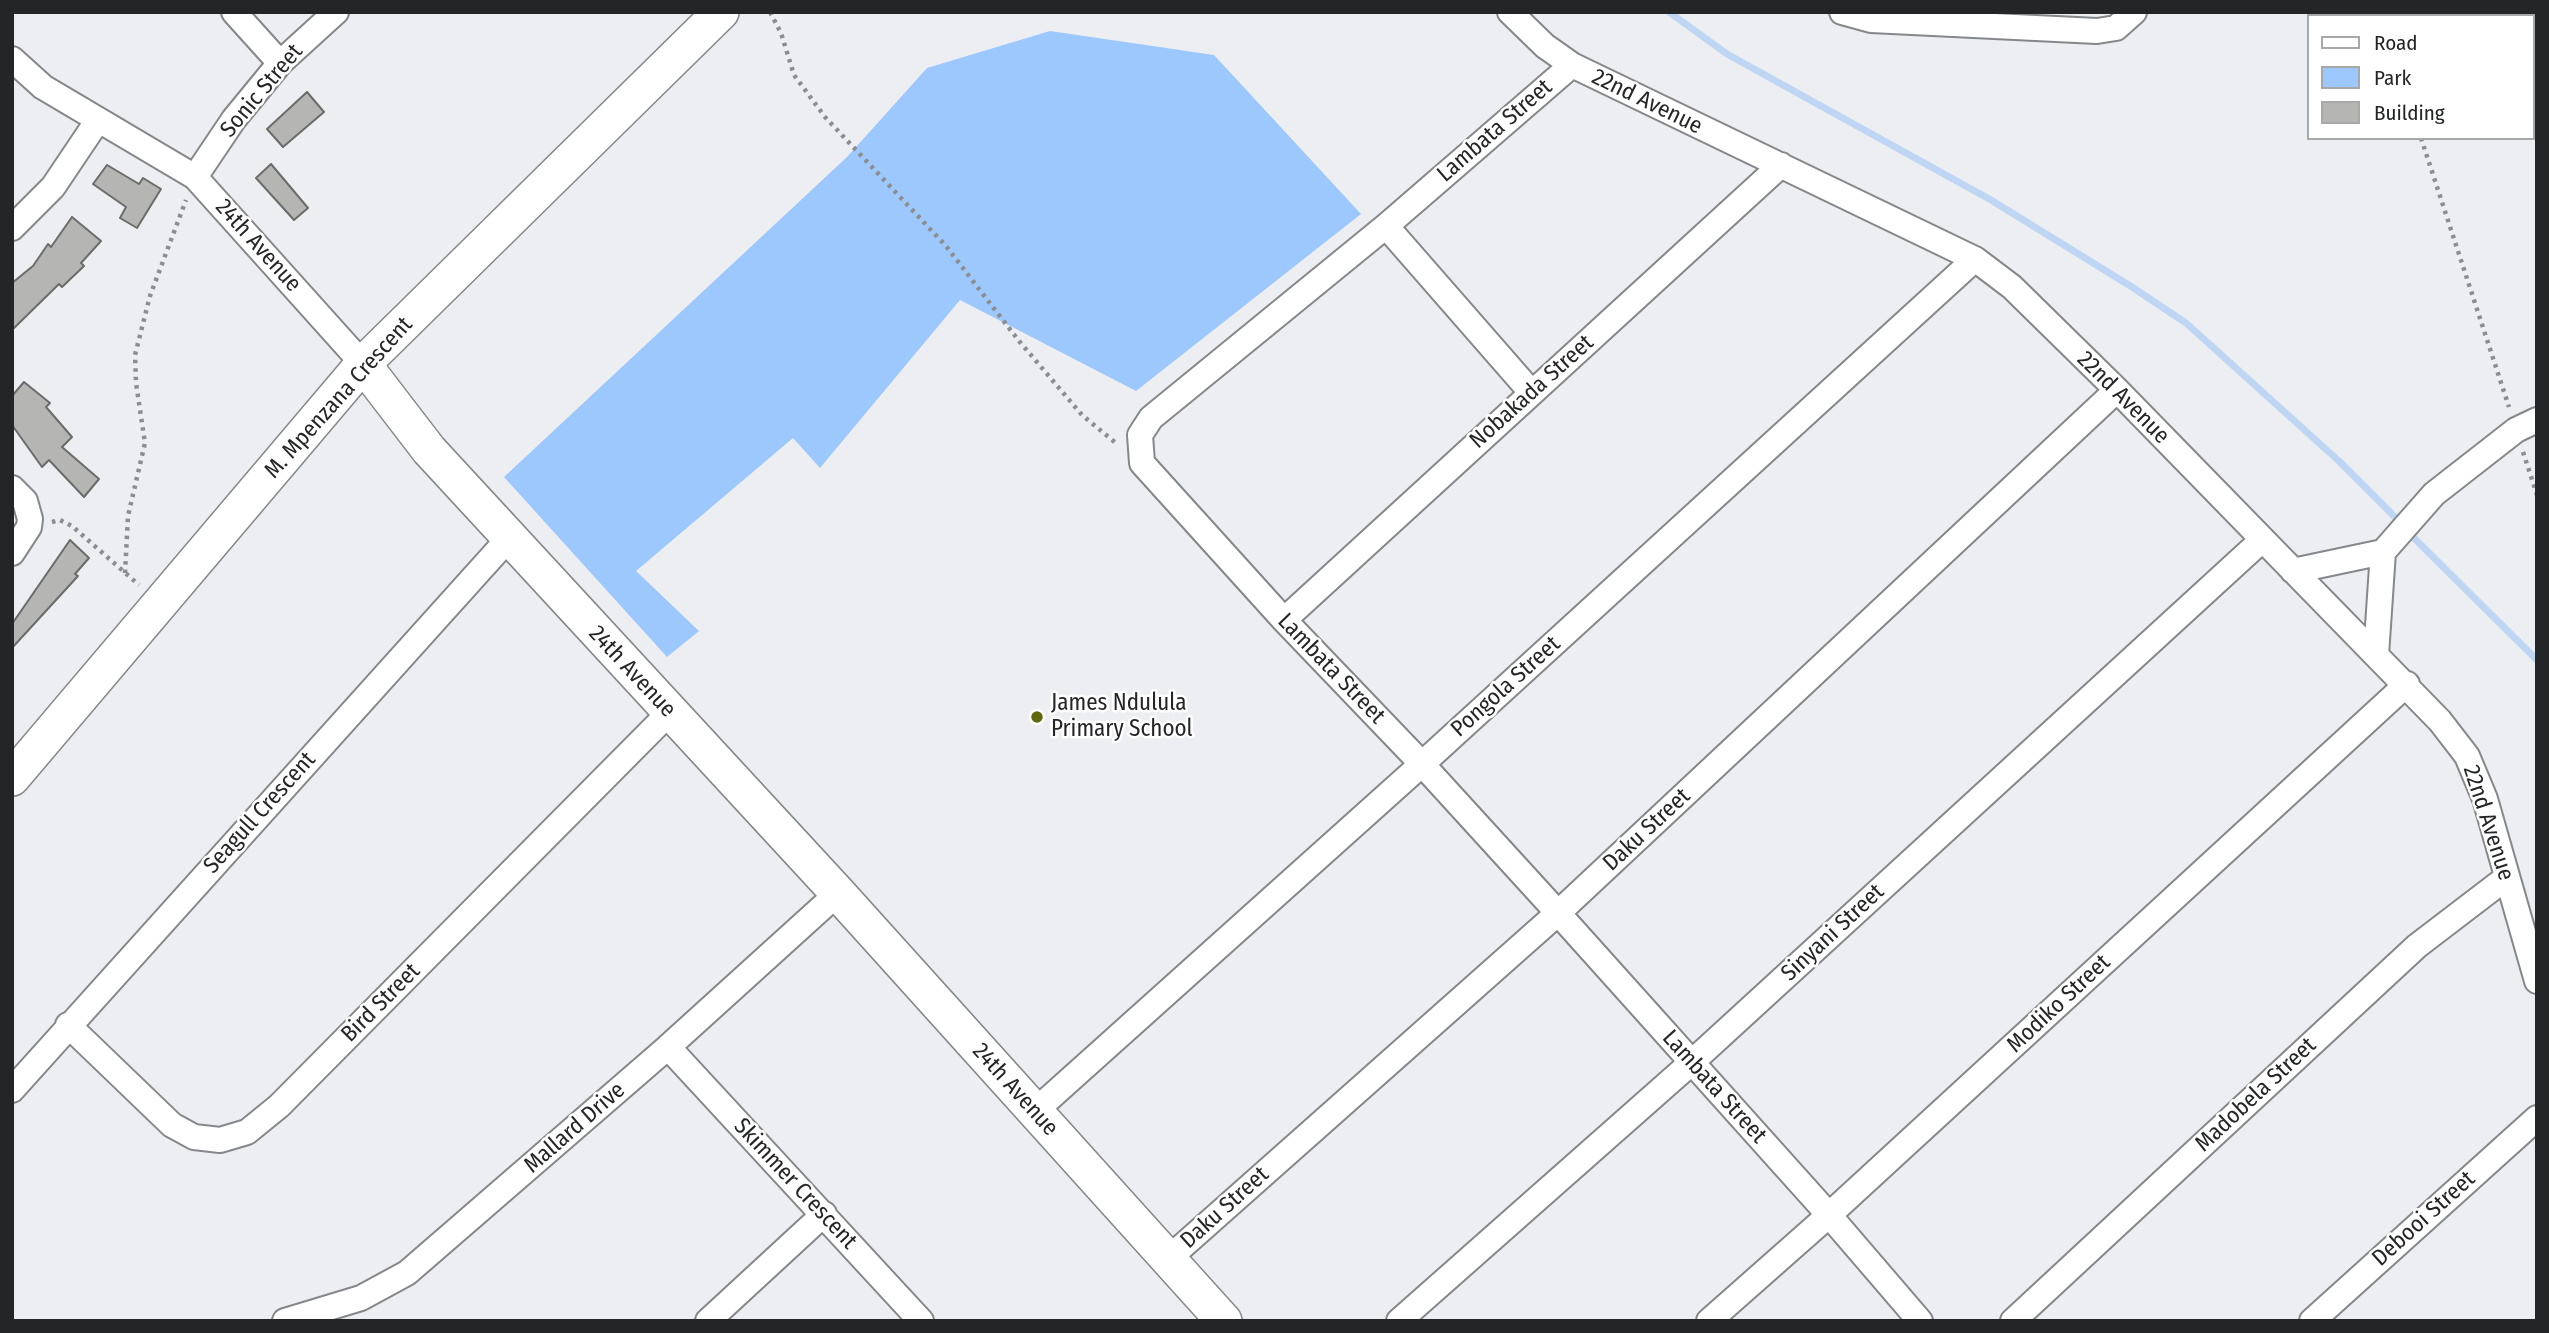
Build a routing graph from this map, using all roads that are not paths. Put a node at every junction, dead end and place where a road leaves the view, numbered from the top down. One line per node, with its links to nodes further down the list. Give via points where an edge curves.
1 (234, 12): 8 (street)
2 (336, 12): 8 (street, Sonic Street)
3 (721, 12): 16 (street, M. Mpenzana Crescent)
4 (1510, 12): 9 (street, 22nd Avenue)
5 (1842, 12): 6 (street, via 1871,20 2096,32 2116,28)
6 (2134, 12)
7 (12, 59): 10 (street, 24th Avenue, via 43,87)
8 (280, 63): 12 (street, Sonic Street)
9 (1572, 65): 11 (street, 22nd Avenue); 13 (street, Lambata Street)
10 (98, 120): 12 (street, 24th Avenue); 14 (street, via 53,187)
11 (1781, 165): 15 (street, 22nd Avenue); 18 (street, Nobakada Street)
12 (195, 177): 16 (street, 24th Avenue)
13 (1386, 226): 18 (street); 26 (street, Lambata Street, via 1151,418 1140,435 1142,463)
14 (12, 228)
15 (1975, 259): 17 (street, 22nd Avenue, via 2012,287); 30 (street, Pongola Street)
16 (363, 364): 21 (street, 24th Avenue, via 429,450); 31 (street, M. Mpenzana Crescent)
17 (2117, 390): 22 (street, 22nd Avenue); 34 (street, Daku Street)
18 (1531, 392): 26 (street, Nobakada Street)
19 (2526, 425): 23 (street, via 2434,494)
20 (12, 488): 24 (street, via 29,512 29,527)
21 (509, 538): 29 (street, 24th Avenue); 36 (street, Seagull Crescent)
22 (2262, 540): 25 (street, 22nd Avenue); 38 (street, Sinyani Street)
23 (2383, 552): 25 (street); 27 (street)
24 (12, 553)
25 (2293, 571): 27 (street, 22nd Avenue)
26 (1284, 620): 30 (street, Lambata Street)
27 (2376, 655): 28 (street, 22nd Avenue)
28 (2407, 684): 32 (street, 22nd Avenue, via 2467,756 2485,799); 43 (street, Modiko Street)
29 (670, 713): 33 (street, 24th Avenue); 36 (street, Bird Street, via 279,1106 247,1132 220,1140 194,1137 172,1125)
30 (1422, 764): 34 (street, Lambata Street); 40 (street, Pongola Street)
31 (12, 778)
32 (2506, 878): 35 (street, 22nd Avenue); 52 (street, Madobela Street, via 2417,946)
33 (838, 893): 37 (street, Mallard Drive); 40 (street, 24th Avenue)
34 (1558, 913): 38 (street, Lambata Street); 44 (street, Daku Street)
35 (2537, 981)
36 (68, 1025): 39 (street, Seagull Crescent)
37 (668, 1047): 42 (street, Skimmer Crescent); 45 (street, Mallard Drive, via 407,1273 361,1298)
38 (1691, 1063): 43 (street, Lambata Street); 49 (street, Sinyani Street)
39 (12, 1090)
40 (1034, 1112): 44 (street, 24th Avenue)
41 (2537, 1118): 53 (street, Debooi Street)
42 (824, 1214): 46 (street); 47 (street, Skimmer Crescent)
43 (1829, 1215): 50 (street, Modiko Street); 51 (street, Lambata Street)
44 (1168, 1259): 48 (street, 24th Avenue)
45 (285, 1321)
46 (708, 1321)
47 (921, 1321)
48 (1224, 1321)
49 (1399, 1321)
50 (1709, 1321)
51 (1920, 1321)
52 (2013, 1321)
53 (2312, 1321)

